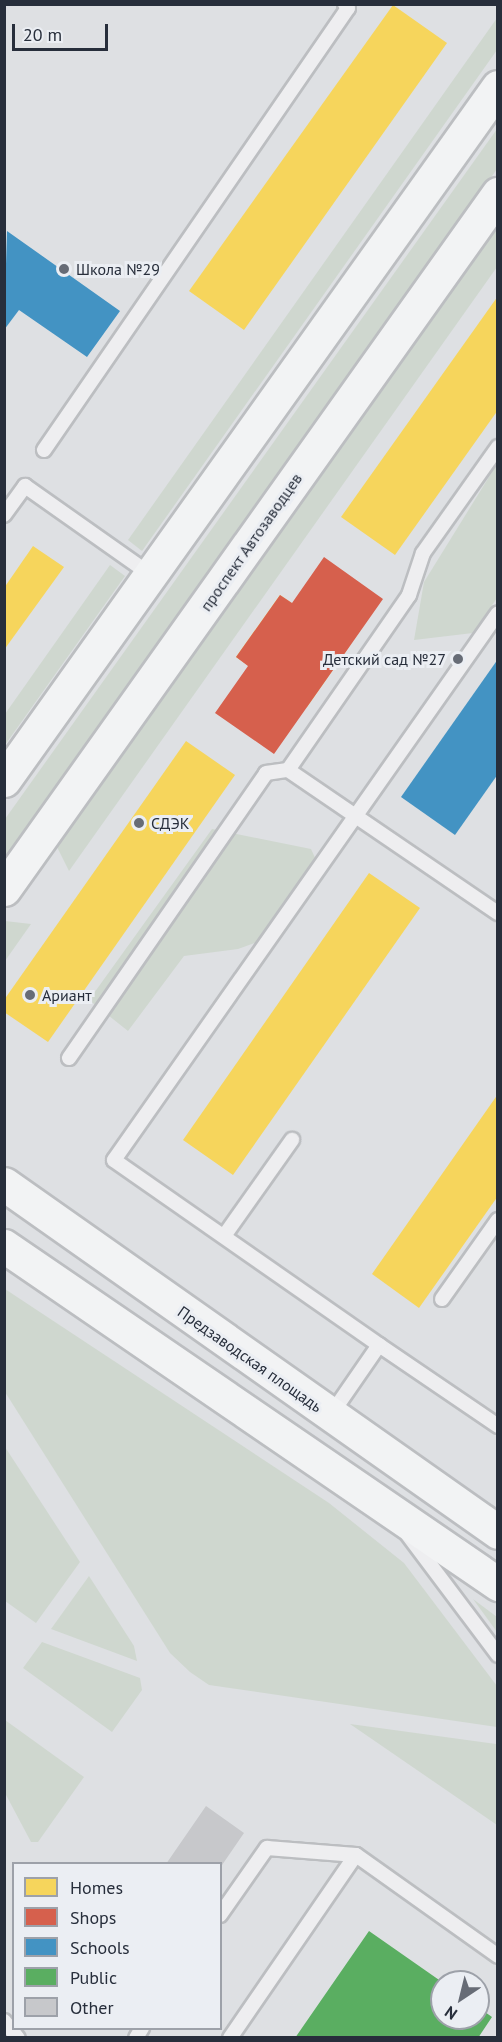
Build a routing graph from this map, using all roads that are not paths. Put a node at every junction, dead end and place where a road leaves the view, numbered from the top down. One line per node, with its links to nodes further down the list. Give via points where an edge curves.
1 (345, 4): 5 (lane, via 348,8)
2 (498, 87): 7 (main road)
3 (498, 194): 12 (main road, проспект Автозаводцев)
4 (498, 447): 9 (lane, via 423,553 409,595)
5 (44, 450)
6 (4, 515): 7 (lane, via 25,486)
7 (151, 575): 10 (main road)
8 (498, 613): 11 (lane)
9 (288, 770): 11 (lane); 14 (lane, via 266,773)
10 (4, 780)
11 (356, 816): 13 (lane); 18 (lane, via 114,1160)
12 (4, 890)
13 (498, 913)
14 (69, 1058)
15 (292, 1140): 18 (lane)
16 (4, 1184): 22 (main road, Предзаводская площадь)
17 (498, 1220): 20 (lane)
18 (224, 1236): 21 (lane)
19 (4, 1246): 24 (main road)
20 (442, 1299)
21 (379, 1345): 22 (lane); 23 (lane)
22 (330, 1416): 25 (main road, Предзаводская площадь)
23 (498, 1426)
24 (390, 1512): 26 (main road); 27 (lane)
25 (498, 1532)
26 (498, 1584)
27 (498, 1655)
28 (356, 1855): 29 (lane, via 267,1848); 30 (lane); 33 (lane)
29 (222, 1912)
30 (498, 1956)
31 (4, 2021): 32 (lane)
32 (18, 2037)
33 (230, 2037)

